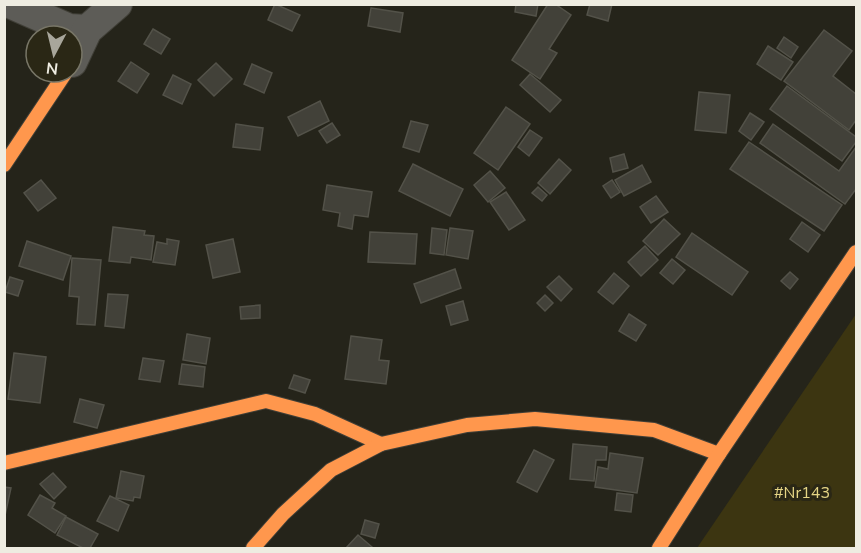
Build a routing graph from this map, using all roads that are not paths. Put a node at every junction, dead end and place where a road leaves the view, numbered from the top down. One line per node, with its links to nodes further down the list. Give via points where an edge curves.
1 (12, 4): 3 (street, via 69,29)
2 (117, 4): 3 (street)
3 (87, 30): 4 (street)
4 (84, 36)
5 (58, 84): 6 (street)
6 (4, 165)
7 (856, 252): 9 (street)
8 (381, 444): 9 (street, via 467,425 535,419 654,430); 10 (street, via 315,414 266,401); 11 (street, via 330,470)
9 (719, 454): 12 (street)
10 (4, 463)
11 (253, 549)
12 (659, 549)

